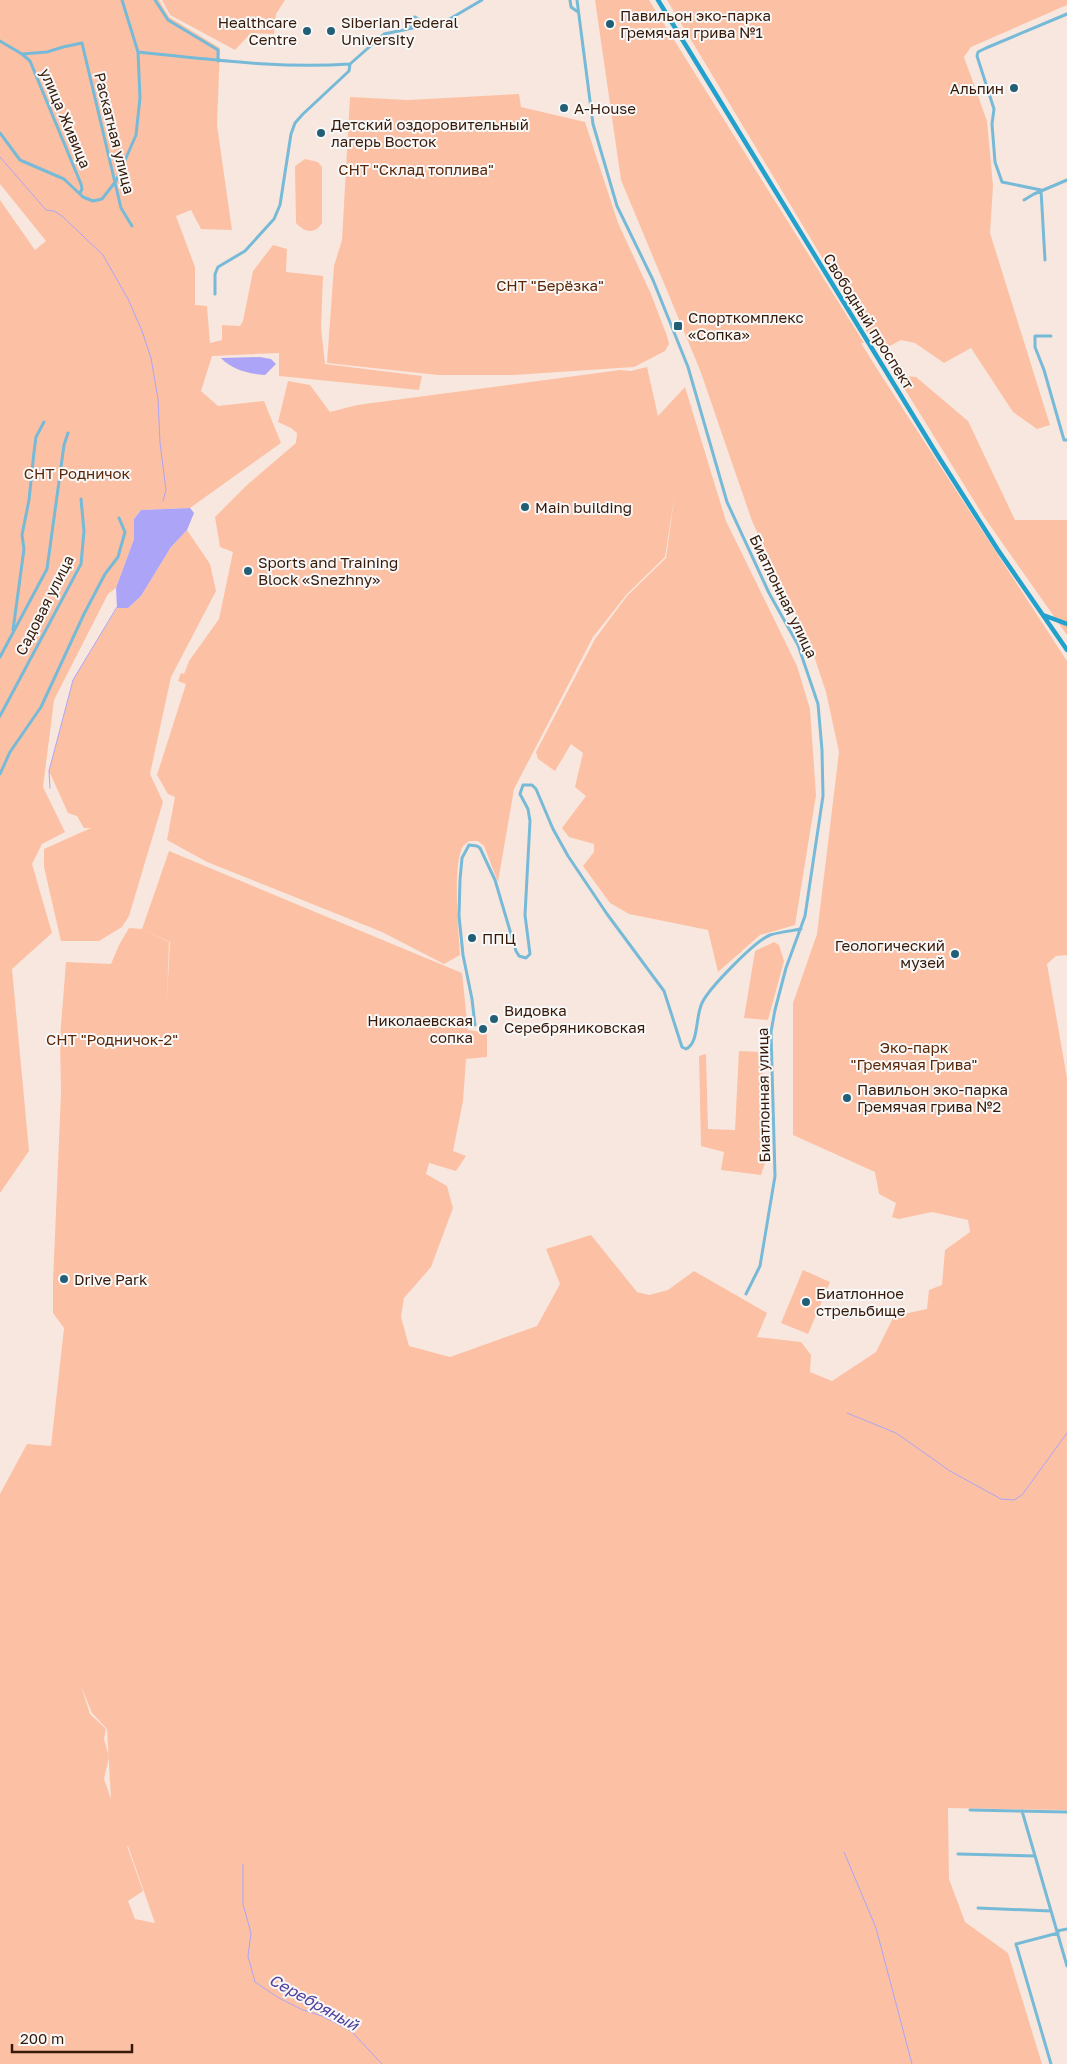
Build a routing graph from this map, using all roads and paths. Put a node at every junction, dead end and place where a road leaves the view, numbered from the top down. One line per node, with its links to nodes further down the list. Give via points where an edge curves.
1 (122, 0): 15 (street)
2 (155, 0): 17 (street, via 168,20 218,50)
3 (482, 0): 11 (street, via 436,27)
4 (570, 0): 7 (street, Биатлонная улица, via 571,7)
5 (577, 0): 7 (street, Биатлонная улица)
6 (658, 0): 34 (main road, Свободный проспект, via 938,456)
7 (579, 12): 41 (street, Биатлонная улица, via 593,124 618,206 688,366 727,502 769,593 798,645 818,704 822,796)
8 (1067, 14): 22 (street, via 986,48 977,56 994,109 995,162 1000,178 1002,182)
9 (420, 22): 10 (street, via 413,18); 11 (street); 12 (street)
10 (409, 23): 12 (street); 13 (street)
11 (427, 26): 12 (street)
12 (415, 28): 13 (street)
13 (404, 30): 18 (street, via 384,34)
14 (0, 41): 16 (street)
15 (138, 52): 17 (street); 21 (street, via 140,98 136,135)
16 (22, 54): 21 (street, Раскатная улица, via 47,52 82,43); 23 (street, улица Живица, via 30,61 81,184)
17 (218, 61): 18 (street)
18 (350, 64): 27 (street, via 349,72 295,123 280,205 274,219 245,251 218,267)
19 (0, 133): 23 (street, via 20,160 64,179)
20 (1067, 180): 22 (street)
21 (116, 181): 23 (street, via 102,199 93,201); 25 (street, Раскатная улица, via 122,208)
22 (1041, 190): 24 (street); 26 (street)
23 (80, 194)
24 (1024, 200)
25 (132, 226)
26 (1045, 260)
27 (215, 294)
28 (1051, 336): 31 (street, via 1035,336 1034,344 1064,440)
29 (44, 422): 36 (street, via 36,437)
30 (68, 433): 36 (street, via 47,569)
31 (1067, 440)
32 (81, 498): 39 (street, Садовая улица, via 84,531 81,564)
33 (119, 518): 40 (street, via 125,532 118,557 84,614 41,707 14,746)
34 (1041, 614): 35 (main road); 37 (main road, Свободный проспект)
35 (1067, 624)
36 (12, 634): 38 (street)
37 (1067, 650)
38 (0, 657)
39 (0, 716)
40 (0, 774)
41 (801, 929): 42 (street, via 771,935 758,942 713,986 698,1012 692,1046 682,1047 664,991 568,856 536,789 532,785 523,785 520,794 530,821 525,915 530,954 526,958 516,952 495,880 480,848 471,844 462,858 461,939); 43 (street, Биатлонная улица, via 786,968 771,1032 775,1176 760,1266)
42 (475, 1025)
43 (746, 1294)
44 (970, 1810): 45 (street)
45 (1022, 1811): 46 (street); 48 (street)
46 (1067, 1812)
47 (958, 1854): 48 (street)
48 (1036, 1856): 50 (street)
49 (978, 1908): 50 (street)
50 (1051, 1911): 52 (street)
51 (1067, 1929): 52 (street)
52 (1058, 1932): 53 (street); 54 (street, via 1016,1944)
53 (1067, 1966)
54 (1051, 2064)

